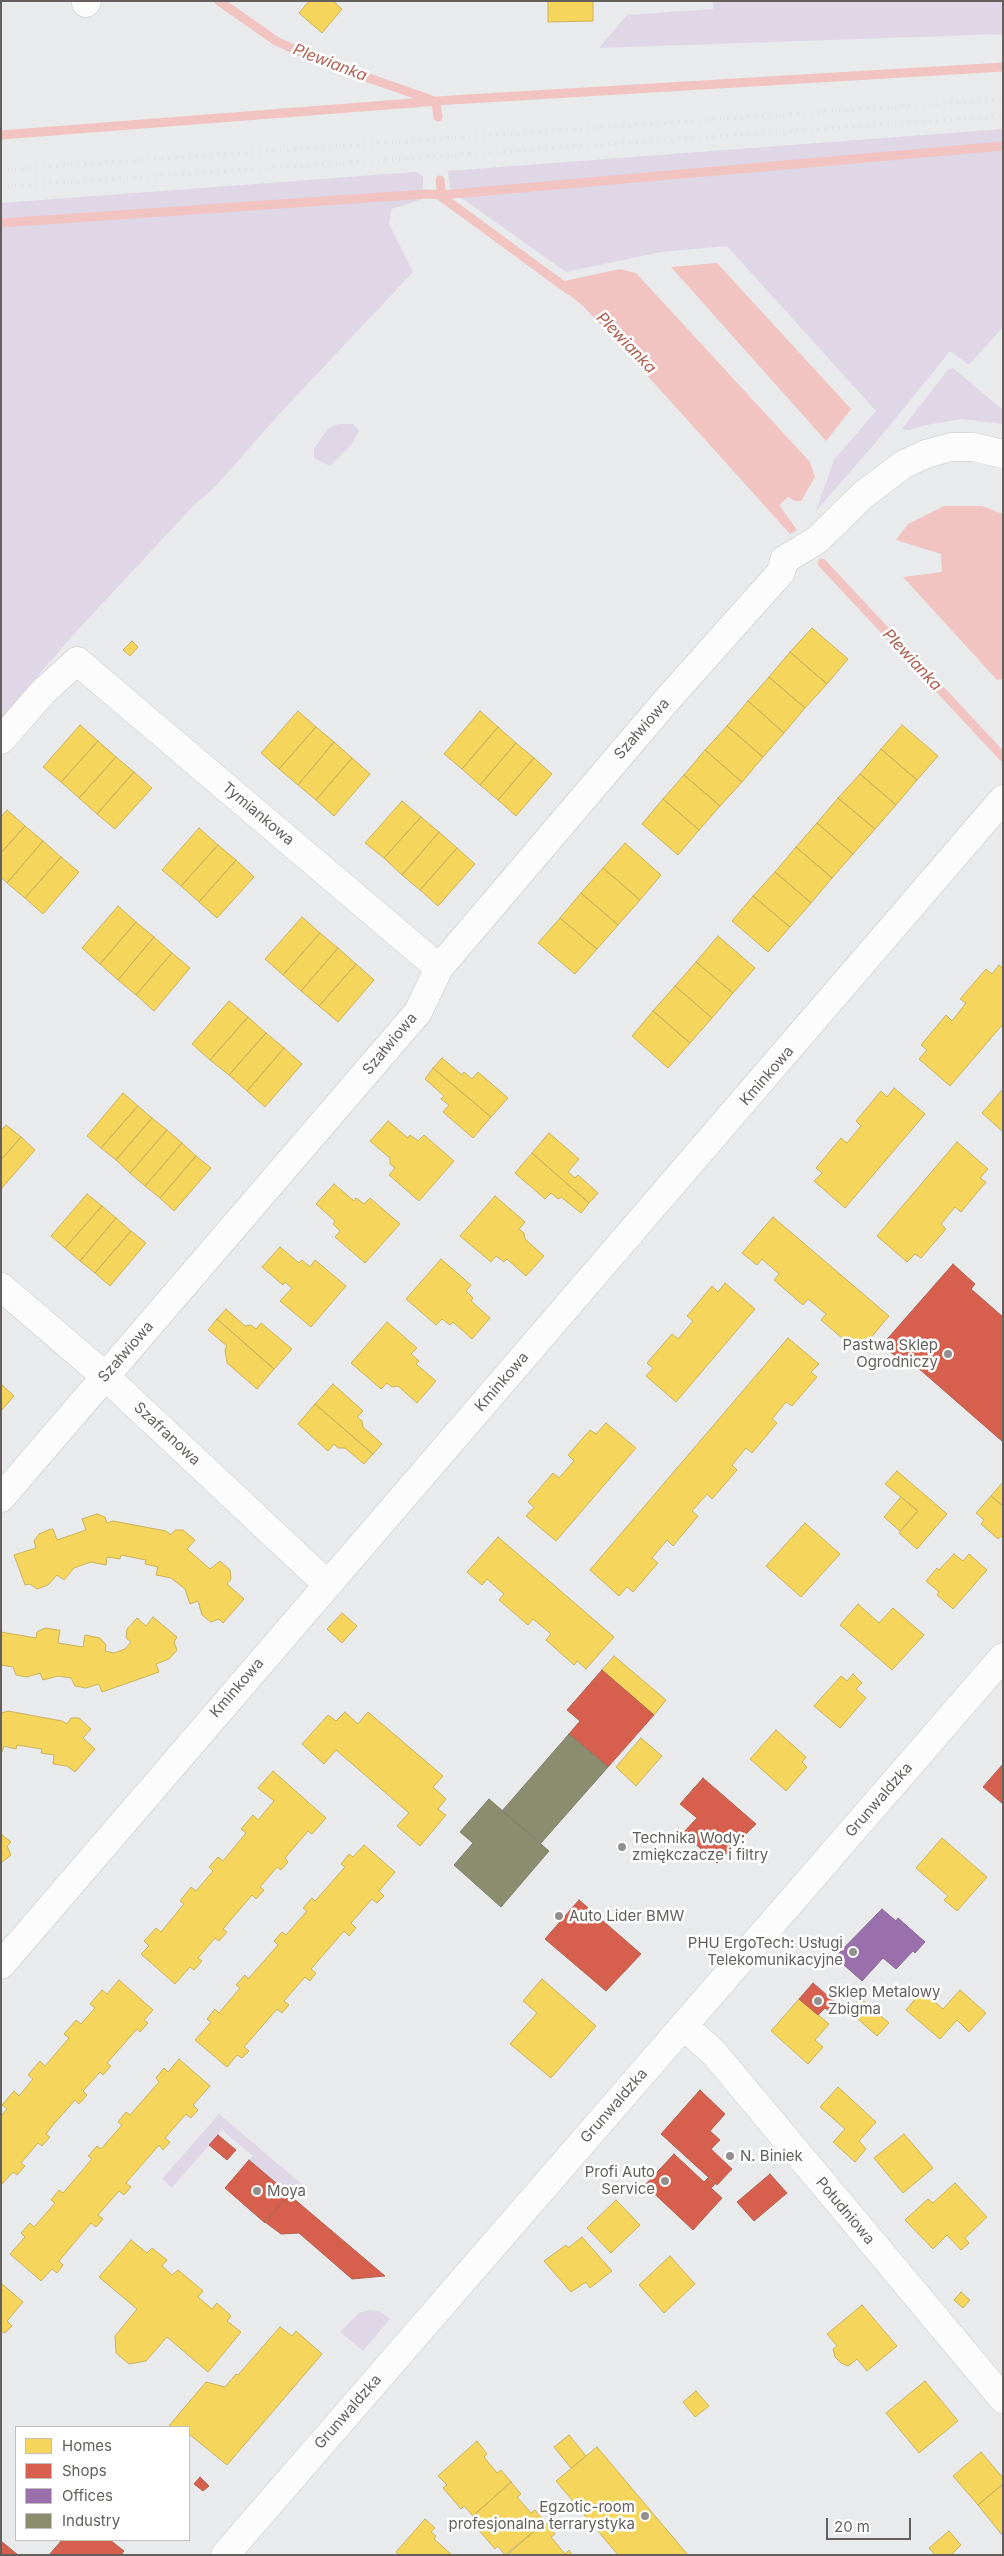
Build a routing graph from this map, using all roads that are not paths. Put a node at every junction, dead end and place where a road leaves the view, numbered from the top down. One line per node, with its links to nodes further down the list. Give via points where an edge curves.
1 (1003, 454): 4 (street, Szałwiowa, via 973,446 950,447 904,464 863,495 817,540 784,560 781,572 666,701)
2 (1, 740): 4 (street, Tymiankowa, via 43,692 77,661)
3 (1003, 799): 8 (street, Kminkowa)
4 (439, 968): 6 (street, Szałwiowa, via 418,1012)
5 (1, 1287): 6 (street, Szafranowa)
6 (105, 1376): 7 (street, Szałwiowa); 8 (street, Szafranowa)
7 (1, 1498)
8 (328, 1585): 10 (street, Kminkowa)
9 (1003, 1657): 11 (street, Grunwaldzka)
10 (1, 1965)
11 (684, 2026): 12 (street, Południowa, via 714,2053); 13 (street, Grunwaldzka)
12 (1003, 2399)
13 (225, 2555)

